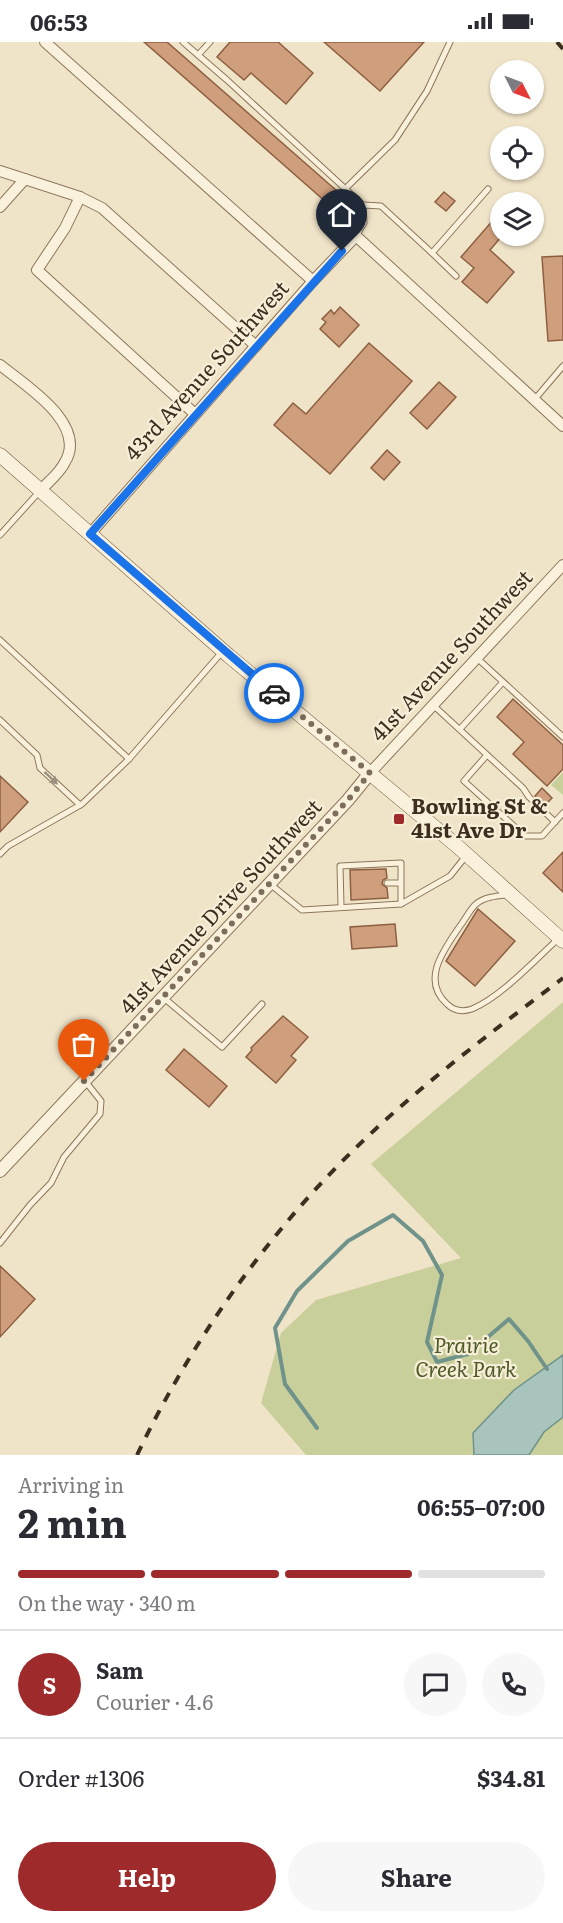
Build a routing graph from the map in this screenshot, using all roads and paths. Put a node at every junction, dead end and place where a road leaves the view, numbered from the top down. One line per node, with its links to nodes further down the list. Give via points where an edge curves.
1 (45, 42): 16 (street)
2 (183, 42): 5 (lane)
3 (210, 42): 5 (lane)
4 (450, 42): 8 (lane, via 427,91 394,140)
5 (198, 55): 8 (lane)
6 (0, 171): 7 (street)
7 (25, 179): 10 (street); 12 (street)
8 (345, 189): 11 (lane)
9 (488, 189): 14 (lane)
10 (80, 197): 17 (street, via 102,208); 21 (street, via 37,270)
11 (363, 205): 13 (lane, via 364,223); 14 (lane, via 381,206)
12 (0, 207)
13 (356, 236): 16 (street, 43rd Avenue Southwest); 20 (street)
14 (432, 253): 15 (lane)
15 (456, 276)
16 (314, 281): 17 (street, 43rd Avenue Southwest)
17 (256, 346): 21 (street, 43rd Avenue Southwest)
18 (0, 365): 24 (street, via 54,409 71,444 66,462)
19 (563, 366): 20 (lane)
20 (535, 400): 22 (street)
21 (195, 414): 25 (street, 43rd Avenue Southwest)
22 (563, 426)
23 (0, 455): 24 (main road)
24 (40, 491): 25 (main road); 26 (lane)
25 (90, 534): 29 (main road)
26 (0, 535)
27 (563, 565): 30 (street, 41st Avenue Southwest)
28 (0, 640): 37 (lane)
29 (223, 651): 37 (lane); 38 (main road)
30 (477, 658): 31 (lane); 32 (street, 41st Avenue Southwest)
31 (503, 682): 34 (lane); 35 (lane)
32 (433, 705): 34 (lane); 38 (street, 41st Avenue Southwest)
33 (0, 720): 39 (lane, one-way to 39, via 37,755 40,768)
34 (460, 729): 36 (lane)
35 (563, 736)
36 (487, 755): 41 (lane); 41 (lane, via 464,781 525,836 542,836)
37 (129, 759): 39 (lane)
38 (370, 773): 43 (main road); 48 (street, 41st Avenue Drive Southwest)
39 (80, 805): 42 (lane)
40 (563, 813): 41 (lane)
41 (555, 822)
42 (0, 854)
43 (467, 855): 49 (main road); 50 (lane, via 450,876)
44 (341, 883): 45 (lane); 47 (lane, via 340,866 401,863); 51 (lane)
45 (350, 883)
46 (387, 883): 47 (lane)
47 (400, 883): 50 (lane)
48 (269, 884): 51 (lane, via 302,909); 53 (street, 41st Avenue Drive Southwest)
49 (511, 894): 52 (main road); 52 (lane, via 475,904 439,957 435,973 442,1000 451,1008 471,1009 491,998)
50 (401, 904): 51 (lane)
51 (341, 906)
52 (561, 939)
53 (163, 997): 54 (lane, via 222,1047); 55 (street, 41st Avenue Drive Southwest)
54 (262, 1004)
55 (84, 1081): 56 (street, 41st Avenue Drive Southwest); 57 (lane, via 101,1101 99,1114 64,1157 51,1183)
56 (0, 1171)
57 (0, 1243)

